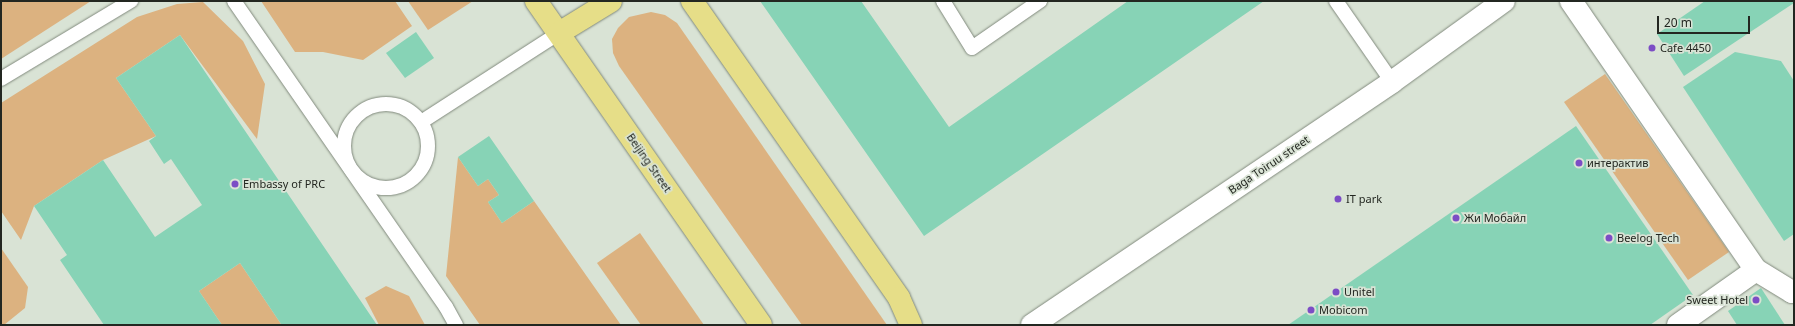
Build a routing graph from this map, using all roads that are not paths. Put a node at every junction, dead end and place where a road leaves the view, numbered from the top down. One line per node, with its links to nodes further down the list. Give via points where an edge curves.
1 (131, 1): 12 (lane)
2 (234, 1): 15 (lane)
3 (536, 1): 11 (main road, Beijing Street)
4 (610, 1): 11 (main road)
5 (692, 1): 20 (main road, via 899,298)
6 (943, 1): 7 (lane, via 972,48)
7 (1040, 1)
8 (1336, 1): 13 (lane)
9 (1504, 1): 13 (main road, Baga Toiruu street)
10 (1571, 1): 16 (main road)
11 (559, 33): 14 (lane); 19 (main road, Beijing Street)
12 (1, 79)
13 (1392, 82): 21 (main road, Baga Toiruu street)
14 (421, 122): 15 (lane, via 428,137 429,154 423,169 411,181 396,188 379,188 364,182); 15 (lane, via 409,110 394,104 377,104 362,111 350,123 344,139 345,155)
15 (351, 171): 18 (lane)
16 (1756, 270): 17 (main road); 22 (main road)
17 (1793, 294)
18 (456, 325)
19 (761, 325)
20 (911, 325)
21 (1032, 325)
22 (1678, 325)

